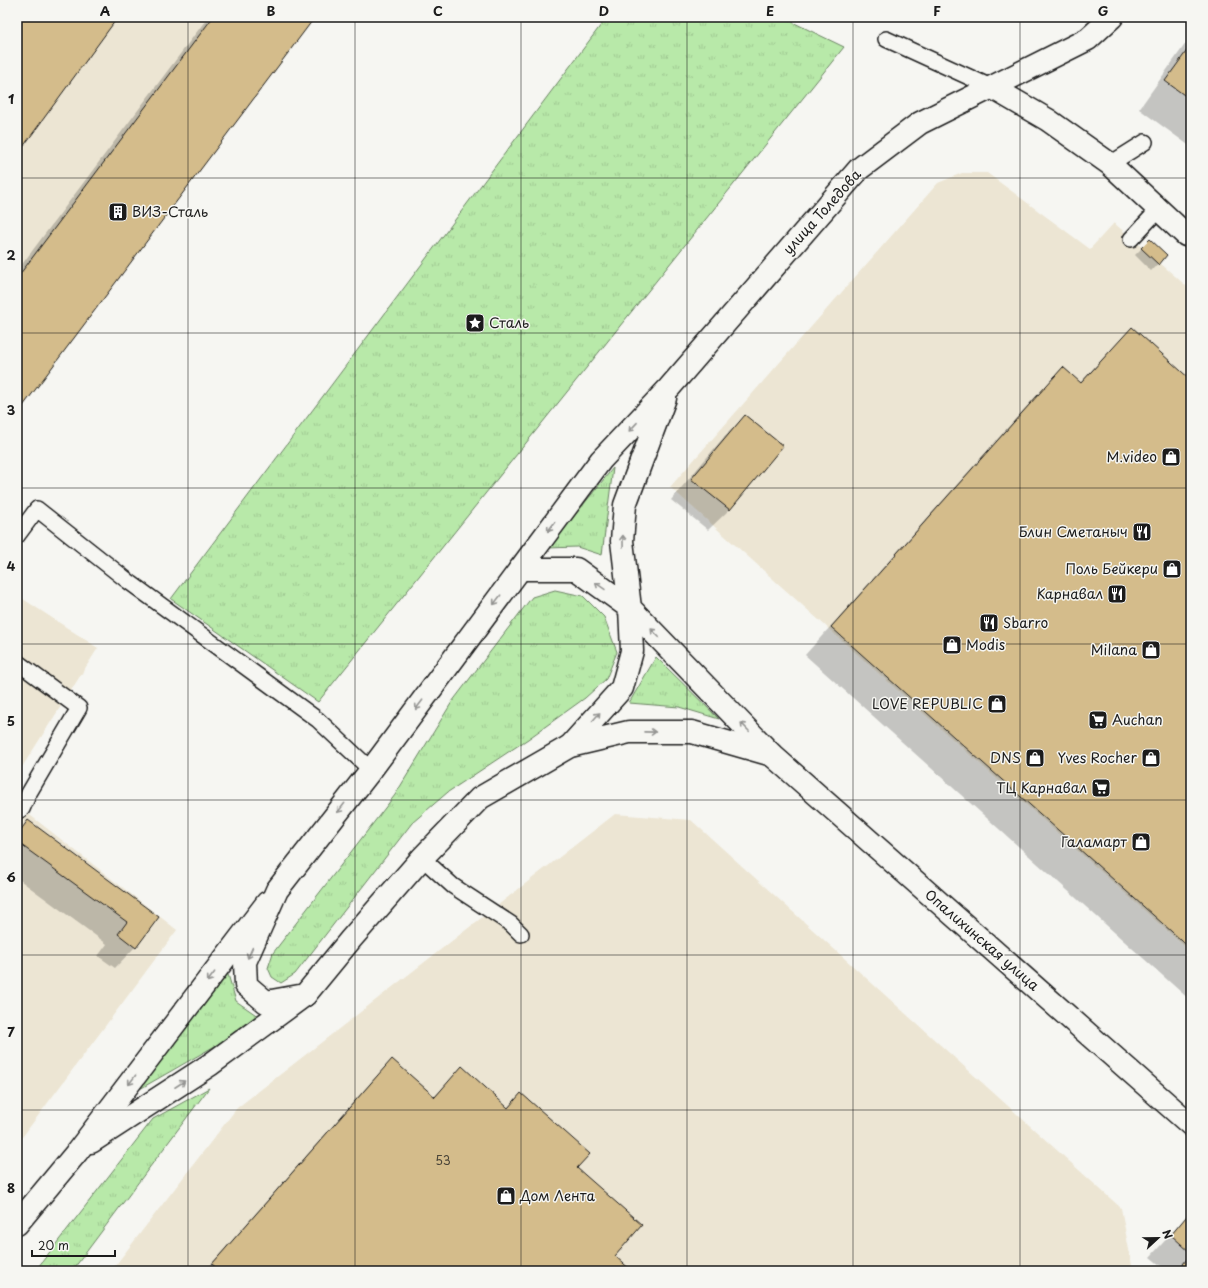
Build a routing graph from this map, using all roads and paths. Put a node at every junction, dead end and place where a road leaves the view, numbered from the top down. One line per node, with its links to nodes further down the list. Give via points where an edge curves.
1 (1112, 17): 3 (street, улица Толедова, via 1088,39)
2 (886, 39): 3 (lane)
3 (993, 88): 5 (street, via 1048,120); 9 (street, улица Толедова, via 920,123 859,169)
4 (1145, 142): 5 (lane)
5 (1110, 164): 6 (street)
6 (1158, 209): 7 (street); 8 (lane)
7 (1188, 237)
8 (1131, 239)
9 (669, 388): 11 (street, улица Толедова, one-way to 11, via 601,460); 12 (street, one-way to 9, via 622,541 626,505)
10 (17, 536): 16 (lane, via 37,509 318,720)
11 (520, 569): 12 (street, Опалихинская улица, one-way to 11, via 576,569); 16 (street, улица Толедова, one-way to 16)
12 (630, 608): 14 (street, one-way to 12, via 622,688 632,651); 15 (street, Опалихинская улица, one-way to 12)
13 (17, 662): 17 (lane, via 79,708 22,808)
14 (570, 746): 15 (street, one-way to 15, via 629,732 692,732); 18 (street, via 480,798)
15 (772, 755): 22 (street, Опалихинская улица)
16 (371, 770): 19 (street, улица Толедова, one-way to 19)
17 (17, 812)
18 (422, 858): 20 (lane, via 453,886 511,924); 21 (street)
19 (277, 890): 21 (street, one-way to 21, via 245,962 246,986 266,1002); 23 (street, one-way to 23)
20 (521, 934)
21 (305, 995): 23 (street, one-way to 21, via 211,1064)
22 (1191, 1125)
23 (77, 1152): 24 (street)
24 (17, 1224)

